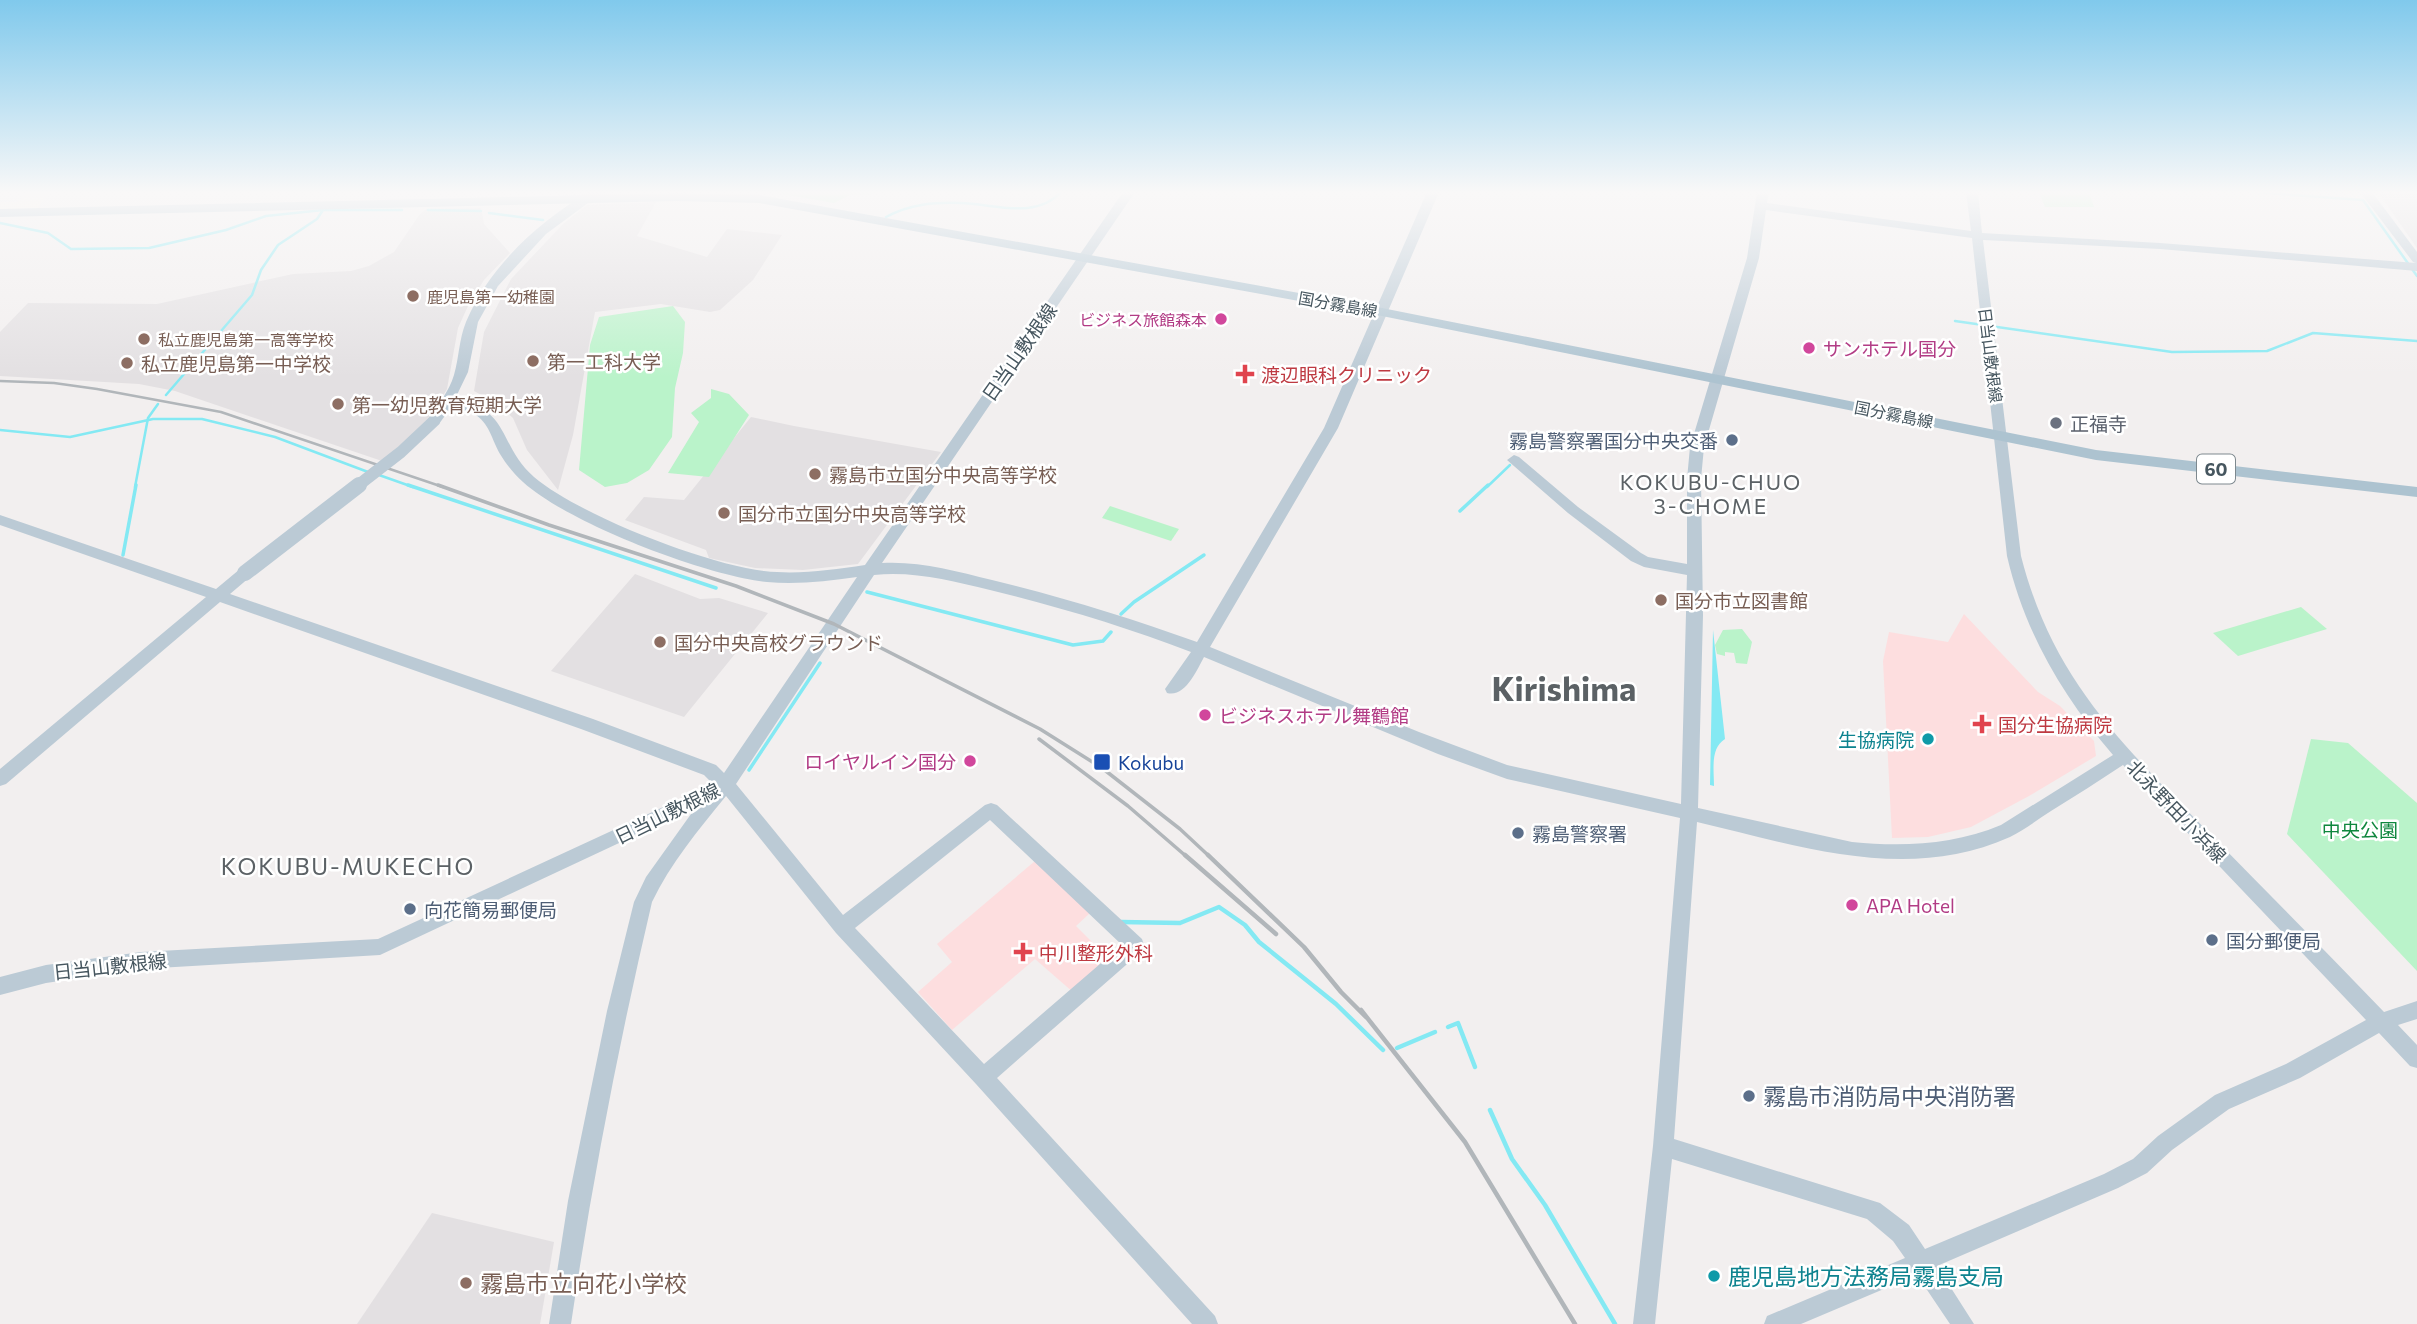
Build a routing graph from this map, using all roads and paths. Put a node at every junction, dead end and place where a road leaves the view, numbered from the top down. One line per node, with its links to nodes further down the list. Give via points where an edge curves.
1 (520, 254): 12 (street, via 495,279 470,325 459,379)
2 (1054, 254): 8 (main road, 国分霧島線 / 60)
3 (1086, 254): 8 (street, 日当山敷根線)
4 (1407, 254): 10 (street)
5 (1754, 254): 11 (street)
6 (1979, 254): 13 (street, 日当山敷根線)
7 (2255, 254): 9 (street)
8 (1082, 259): 10 (main road, 国分霧島線 / 60); 17 (street, 日当山敷根線)
9 (2417, 267)
10 (1382, 312): 11 (main road, 国分霧島線 / 60); 20 (street, via 1331,428)
11 (1715, 380): 13 (main road, 国分霧島線 / 60); 18 (street, via 1697,447 1692,509)
12 (445, 405): 17 (street, via 475,409 489,417 514,465 541,492 682,555 716,568 780,578); 19 (street, bridge, via 401,452)
13 (2000, 436): 15 (main road, 国分霧島線 / 60, via 2141,462); 22 (street, 北永野田小浜線, via 2014,556 2029,614 2079,704)
14 (1514, 460): 18 (street, via 1644,562)
15 (2417, 492)
16 (0, 520): 19 (street)
17 (871, 570): 20 (street, via 931,571 987,584); 24 (street, 日当山敷根線)
18 (1695, 571): 25 (street)
19 (218, 597): 23 (street); 24 (street, via 710,770)
20 (1200, 650): 21 (street); 25 (street, via 1458,756)
21 (1173, 690)
22 (2124, 756): 25 (street, via 2007,830 1944,849 1852,850); 29 (street, 北永野田小浜線)
23 (0, 779)
24 (725, 786): 26 (street); 27 (street, 日当山敷根線, via 380,947 118,962); 34 (street, via 697,819 643,902 579,1201)
25 (1689, 815): 32 (street)
26 (842, 927): 31 (street); 31 (street, via 991,810 1135,946)
27 (7, 983)
28 (2417, 1010): 29 (street)
29 (2381, 1023): 30 (street, 北永野田小浜線); 33 (street, via 2293,1071 2222,1102 2140,1166)
30 (2417, 1059)
31 (983, 1077): 35 (street)
32 (1663, 1146): 33 (street, via 1873,1210 1901,1233); 36 (street)
33 (1922, 1262): 37 (street); 38 (street)
34 (559, 1324)
35 (1207, 1324)
36 (1644, 1324)
37 (1775, 1324)
38 (1963, 1324)

